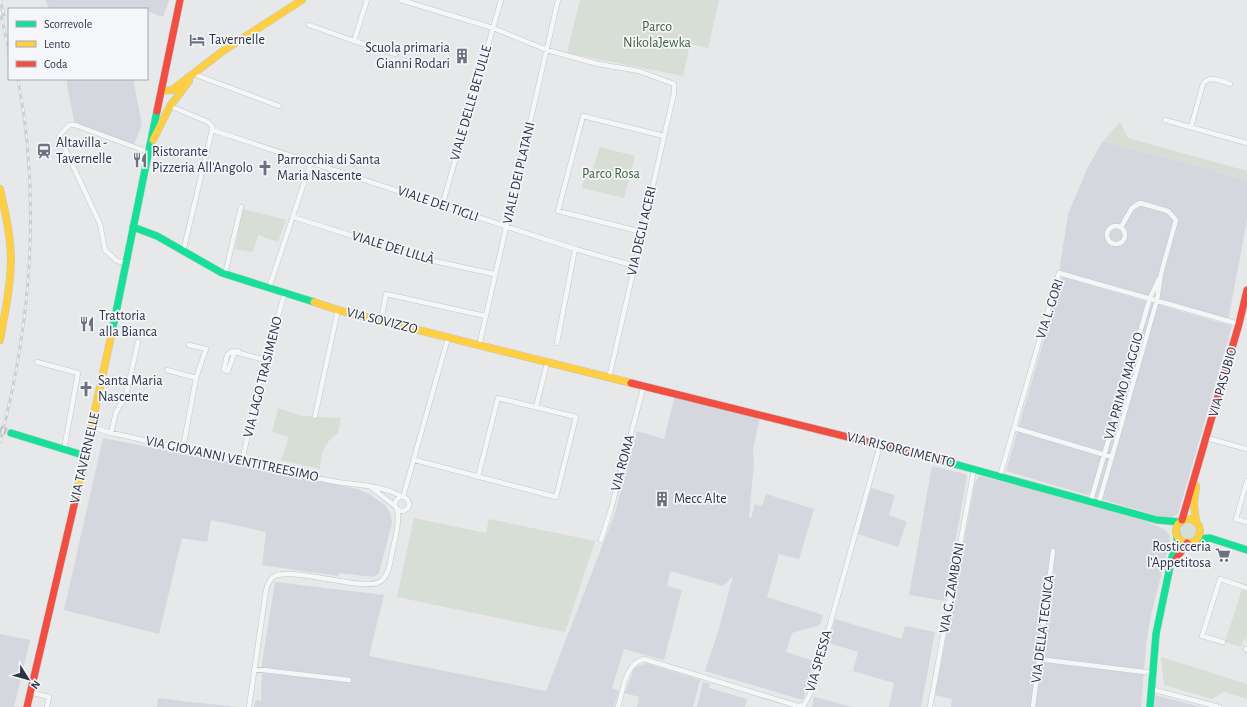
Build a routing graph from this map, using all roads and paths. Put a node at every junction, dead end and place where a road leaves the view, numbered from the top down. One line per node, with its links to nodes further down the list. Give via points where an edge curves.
1 (180, 0): 15 (street, VIA TAVERNELLE)
2 (367, 0): 9 (street)
3 (401, 0): 8 (street)
4 (501, 0): 8 (street, VIALE DELLE BETULLE)
5 (558, 0): 10 (street, VIALE DEI PLATANI)
6 (299, 1): 12 (street)
7 (309, 25): 9 (street)
8 (493, 28): 10 (street); 26 (street, VIALE DELLE BETULLE)
9 (354, 40): 11 (street)
10 (547, 50): 21 (street, VIA DEGLI ACERI, via 598,64 638,71 674,84); 30 (street, VIALE DEI PLATANI)
11 (396, 54)
12 (216, 56): 13 (street); 15 (street, via 172,90)
13 (196, 75): 16 (street, via 185,85); 17 (street)
14 (1230, 84): 19 (street, via 1206,80)
15 (162, 91): 23 (street, VIA TAVERNELLE)
16 (170, 106): 20 (street, VIALE DEI TIGLI, via 208,122); 23 (street)
17 (279, 106)
18 (1165, 120): 19 (street)
19 (1191, 127): 22 (street)
20 (212, 130): 24 (street, VIALE DEI TIGLI); 34 (street)
21 (664, 136): 32 (street, VIA DEGLI ACERI); 32 (street, via 583,116 558,211)
22 (1247, 143)
23 (148, 151): 29 (street, VIA TAVERNELLE); 35 (street, via 75,125 69,125 59,136 100,224 105,250 117,261)
24 (311, 162): 26 (street, VIALE DEI TIGLI); 28 (street)
25 (0, 189): 49 (street, via 11,246 9,283)
26 (442, 206): 30 (street, VIALE DEI TIGLI)
27 (241, 207): 37 (street)
28 (293, 217): 38 (street, VIALE DEI LILLÀ, via 425,259); 40 (street)
29 (133, 227): 34 (street, VIA SOVIZZO, via 151,232); 35 (street, VIA TAVERNELLE)
30 (507, 227): 33 (street, VIALE DEI TIGLI); 38 (street, VIALE DEI PLATANI)
31 (1121, 227): 39 (street, VIA PRIMO MAGGIO, via 1132,208 1140,203 1172,214 1176,220)
32 (642, 232): 36 (street, VIA DEGLI ACERI)
33 (575, 249): 36 (street, VIALE DEI TIGLI); 52 (street)
34 (183, 252): 37 (street, VIA SOVIZZO)
35 (125, 263): 67 (street, VIA TAVERNELLE)
36 (634, 266): 63 (street, VIA DEGLI ACERI)
37 (224, 274): 40 (street, VIA SOVIZZO)
38 (494, 274): 46 (street, VIALE DEI PLATANI)
39 (1161, 274): 43 (street, VIA PRIMO MAGGIO); 44 (street, VIA PRIMO MAGGIO)
40 (269, 288): 42 (street, VIA SOVIZZO)
41 (1247, 290): 48 (street, VIA PASUBIO)
42 (285, 293): 45 (street, VIA SOVIZZO); 56 (street, VIA LAGO TRASIMENO)
43 (1150, 298): 44 (street, VIA L. GORI); 57 (street, VIA PRIMO MAGGIO); 68 (street, VIA L. GORI, via 1059,273)
44 (1157, 300): 48 (street, VIA L. GORI); 60 (street, VIA PRIMO MAGGIO)
45 (338, 310): 47 (street, VIA SOVIZZO); 66 (street)
46 (485, 316): 47 (street, via 386,294); 54 (street, VIALE DEI PLATANI)
47 (381, 321): 50 (street, VIA SOVIZZO)
48 (1239, 324): 71 (street, VIA PASUBIO)
49 (0, 337)
50 (448, 338): 54 (street, VIA SOVIZZO); 79 (street)
51 (138, 342): 70 (street, via 126,395 116,412)
52 (557, 343)
53 (189, 345): 62 (street, via 206,349)
54 (479, 346): 59 (street, VIA SOVIZZO)
55 (238, 351): 56 (street)
56 (265, 360): 80 (street, VIA LAGO TRASIMENO)
57 (1132, 361): 60 (street); 76 (street, VIA PRIMO MAGGIO)
58 (37, 362): 74 (street, via 78,373)
59 (546, 363): 63 (street, VIA SOVIZZO); 65 (street)
60 (1139, 364): 78 (street, VIA PRIMO MAGGIO)
61 (167, 370): 62 (street)
62 (196, 378): 73 (street)
63 (609, 378): 64 (street, VIA SOVIZZO)
64 (644, 385): 72 (street, VIA RISORGIMENTO); 98 (street, VIA ROMA)
65 (536, 407): 84 (street, via 498,398); 84 (street, via 576,417 556,497)
66 (315, 416)
67 (92, 427): 70 (street, VIA GIOVANNI VENTITREESIMO); 77 (street, VIA TAVERNELLE)
68 (1014, 428): 76 (street); 83 (street, VIA L. GORI)
69 (11, 433): 74 (street)
70 (111, 433): 73 (street, VIA GIOVANNI VENTITREESIMO)
71 (1206, 438): 75 (street); 82 (street, VIA PASUBIO)
72 (880, 444): 81 (street, VIA RISORGIMENTO); 115 (street, VIA SPESSA, via 810,694 804,704 798,706 644,659 636,662 629,671)
73 (183, 448): 80 (street, VIA GIOVANNI VENTITREESIMO)
74 (64, 449): 77 (street)
75 (1247, 449)
76 (1104, 454): 78 (street); 88 (street, VIA PRIMO MAGGIO)
77 (86, 456): 111 (street, VIA TAVERNELLE)
78 (1112, 457): 88 (street, VIA PRIMO MAGGIO)
79 (415, 460): 84 (street); 87 (street)
80 (242, 462): 86 (street, VIA GIOVANNI VENTITREESIMO)
81 (974, 469): 83 (street, VIA RISORGIMENTO); 116 (street, VIA G. ZAMBONI)
82 (1196, 474): 92 (street, VIA PASUBIO); 95 (street, VIA PASUBIO, via 1194,505)
83 (1000, 476): 88 (street, VIA RISORGIMENTO)
84 (478, 477)
85 (1247, 481): 93 (street, via 1236,519)
86 (372, 488): 87 (street, VIA GIOVANNI VENTITREESIMO, via 398,493); 89 (street, VIA GIOVANNI VENTITREESIMO)
87 (404, 498): 89 (street, via 396,501); 90 (street, via 409,506)
88 (1095, 501): 91 (street, VIA RISORGIMENTO)
89 (396, 507): 90 (street, via 401,511); 94 (street)
90 (406, 510): 94 (street)
91 (1156, 520): 92 (street); 96 (street)
92 (1181, 521): 95 (street, via 1189,519); 96 (street)
93 (1247, 522)
94 (398, 524): 107 (street, via 387,572 379,583 366,584 288,574 274,577 266,590)
95 (1198, 524): 97 (street); 99 (street)
96 (1177, 533): 100 (street, via 1181,540); 103 (street)
97 (1198, 538): 99 (street); 100 (street)
98 (601, 540)
99 (1218, 540): 101 (street)
100 (1187, 543): 103 (street, via 1182,548)
101 (1247, 550)
102 (1053, 551): 106 (street, VIA DELLA TECNICA)
103 (1168, 579): 108 (street, via 1156,634)
104 (1247, 588): 105 (street, via 1220,579 1202,636)
105 (1222, 642)
106 (1038, 658): 108 (street); 117 (street, VIA DELLA TECNICA)
107 (254, 669): 109 (street); 114 (street)
108 (1153, 673): 110 (street)
109 (349, 680)
110 (1152, 689): 118 (street); 119 (street)
111 (30, 692): 112 (street, VIA TAVERNELLE); 113 (street, via 49,697)
112 (27, 707)
113 (47, 707)
114 (249, 707)
115 (618, 707)
116 (930, 707)
117 (1033, 707)
118 (1150, 707)
119 (1219, 707)

